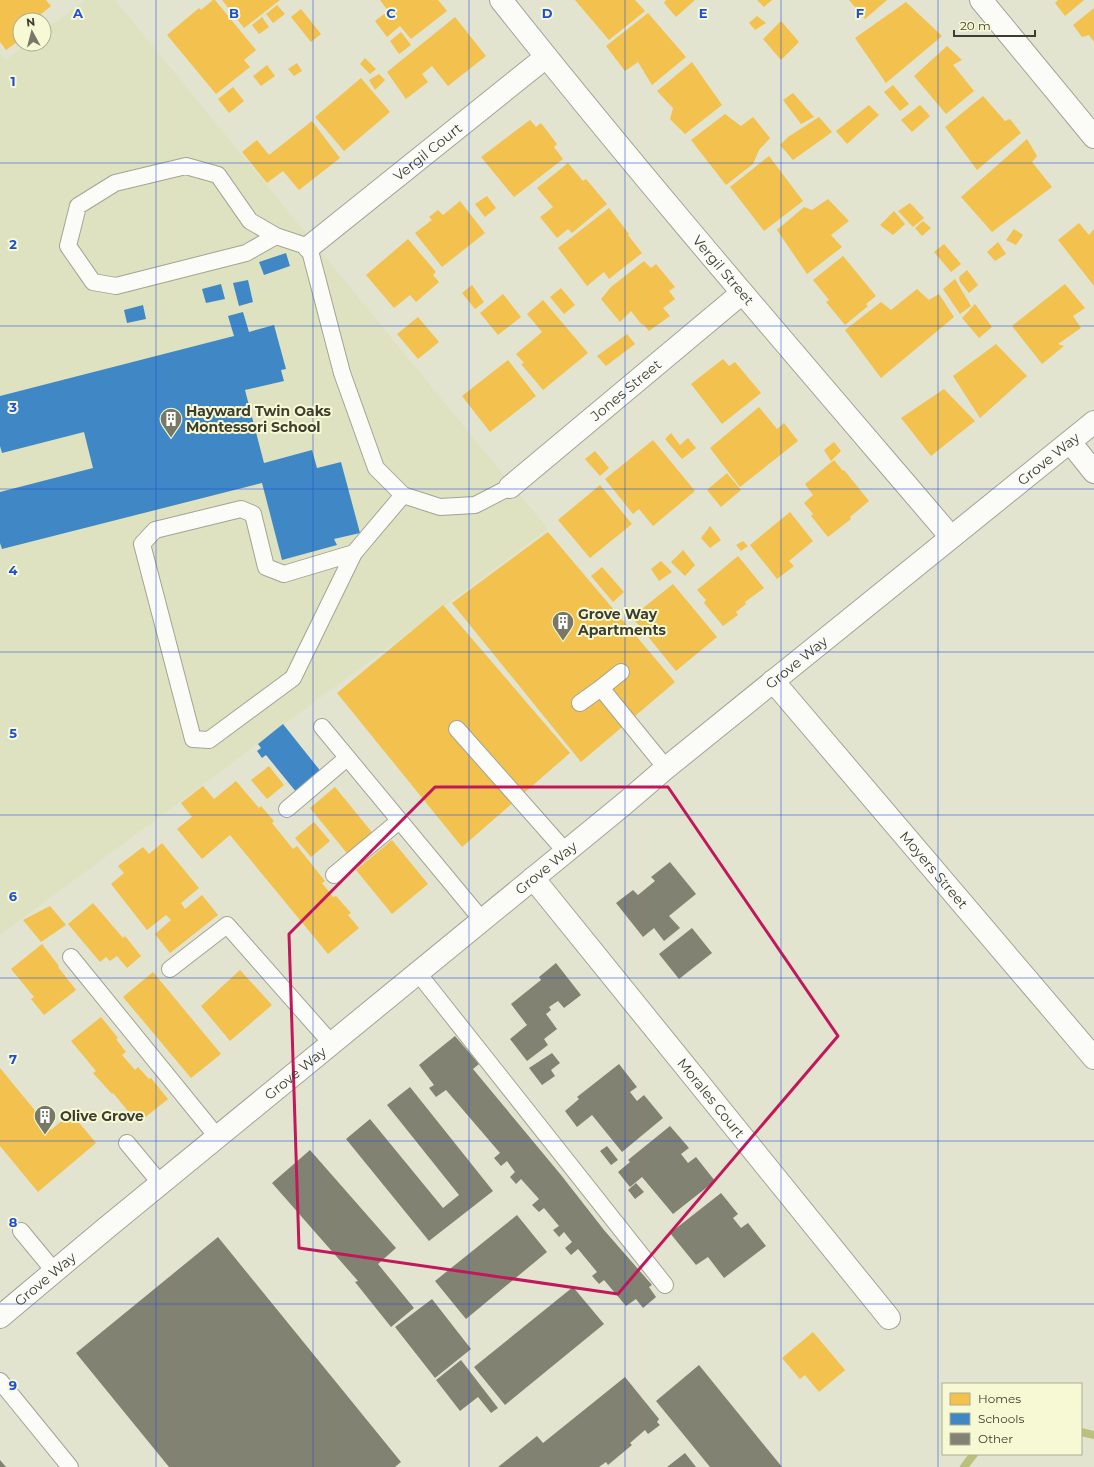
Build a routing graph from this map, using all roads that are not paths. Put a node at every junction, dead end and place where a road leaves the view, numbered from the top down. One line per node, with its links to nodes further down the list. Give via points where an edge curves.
1 (501, 0): 3 (street, Vergil Street)
2 (981, 0): 4 (street)
3 (546, 57): 6 (street, Vergil Court); 7 (street, Vergil Street)
4 (1094, 137)
5 (276, 236): 5 (lane, via 250,221 218,175 186,166 115,183 78,206 68,246 93,282 116,286 246,253); 6 (lane)
6 (309, 247): 12 (lane, via 342,373 376,468)
7 (742, 293): 11 (street, Jones Street); 13 (street, Vergil Street)
8 (1094, 422): 9 (street, Grove Way)
9 (1070, 442): 10 (street); 13 (street, Grove Way)
10 (1094, 472)
11 (510, 487): 12 (lane, via 475,505 440,507)
12 (403, 495): 14 (lane)
13 (951, 537): 16 (street, Grove Way)
14 (354, 553): 14 (lane, via 284,574 266,567 253,514 241,510 155,530 142,544 194,739 209,740 293,678)
15 (621, 672): 17 (lane)
16 (773, 681): 22 (street, Grove Way); 33 (street, Moyers Street)
17 (601, 688): 18 (lane); 22 (lane)
18 (580, 703)
19 (322, 727): 21 (lane)
20 (457, 729): 25 (lane)
21 (347, 758): 23 (lane); 24 (lane)
22 (666, 768): 25 (street, Grove Way)
23 (287, 810)
24 (399, 821): 26 (lane); 28 (lane)
25 (566, 852): 27 (street, Grove Way)
26 (334, 875)
27 (533, 878): 28 (street, Grove Way); 41 (street, Morales Court)
28 (482, 920): 31 (street, Grove Way)
29 (70, 957): 34 (lane)
30 (170, 969): 32 (lane, via 227,925)
31 (418, 973): 32 (street, Grove Way); 39 (lane)
32 (332, 1044): 34 (street, Grove Way)
33 (1094, 1058)
34 (218, 1137): 36 (street, Grove Way)
35 (127, 1143): 36 (lane)
36 (161, 1184): 38 (street, Grove Way)
37 (21, 1231): 38 (lane)
38 (55, 1272): 40 (street, Grove Way)
39 (665, 1285)
40 (0, 1317)
41 (889, 1318)
42 (0, 1381): 43 (lane)
43 (70, 1467)

